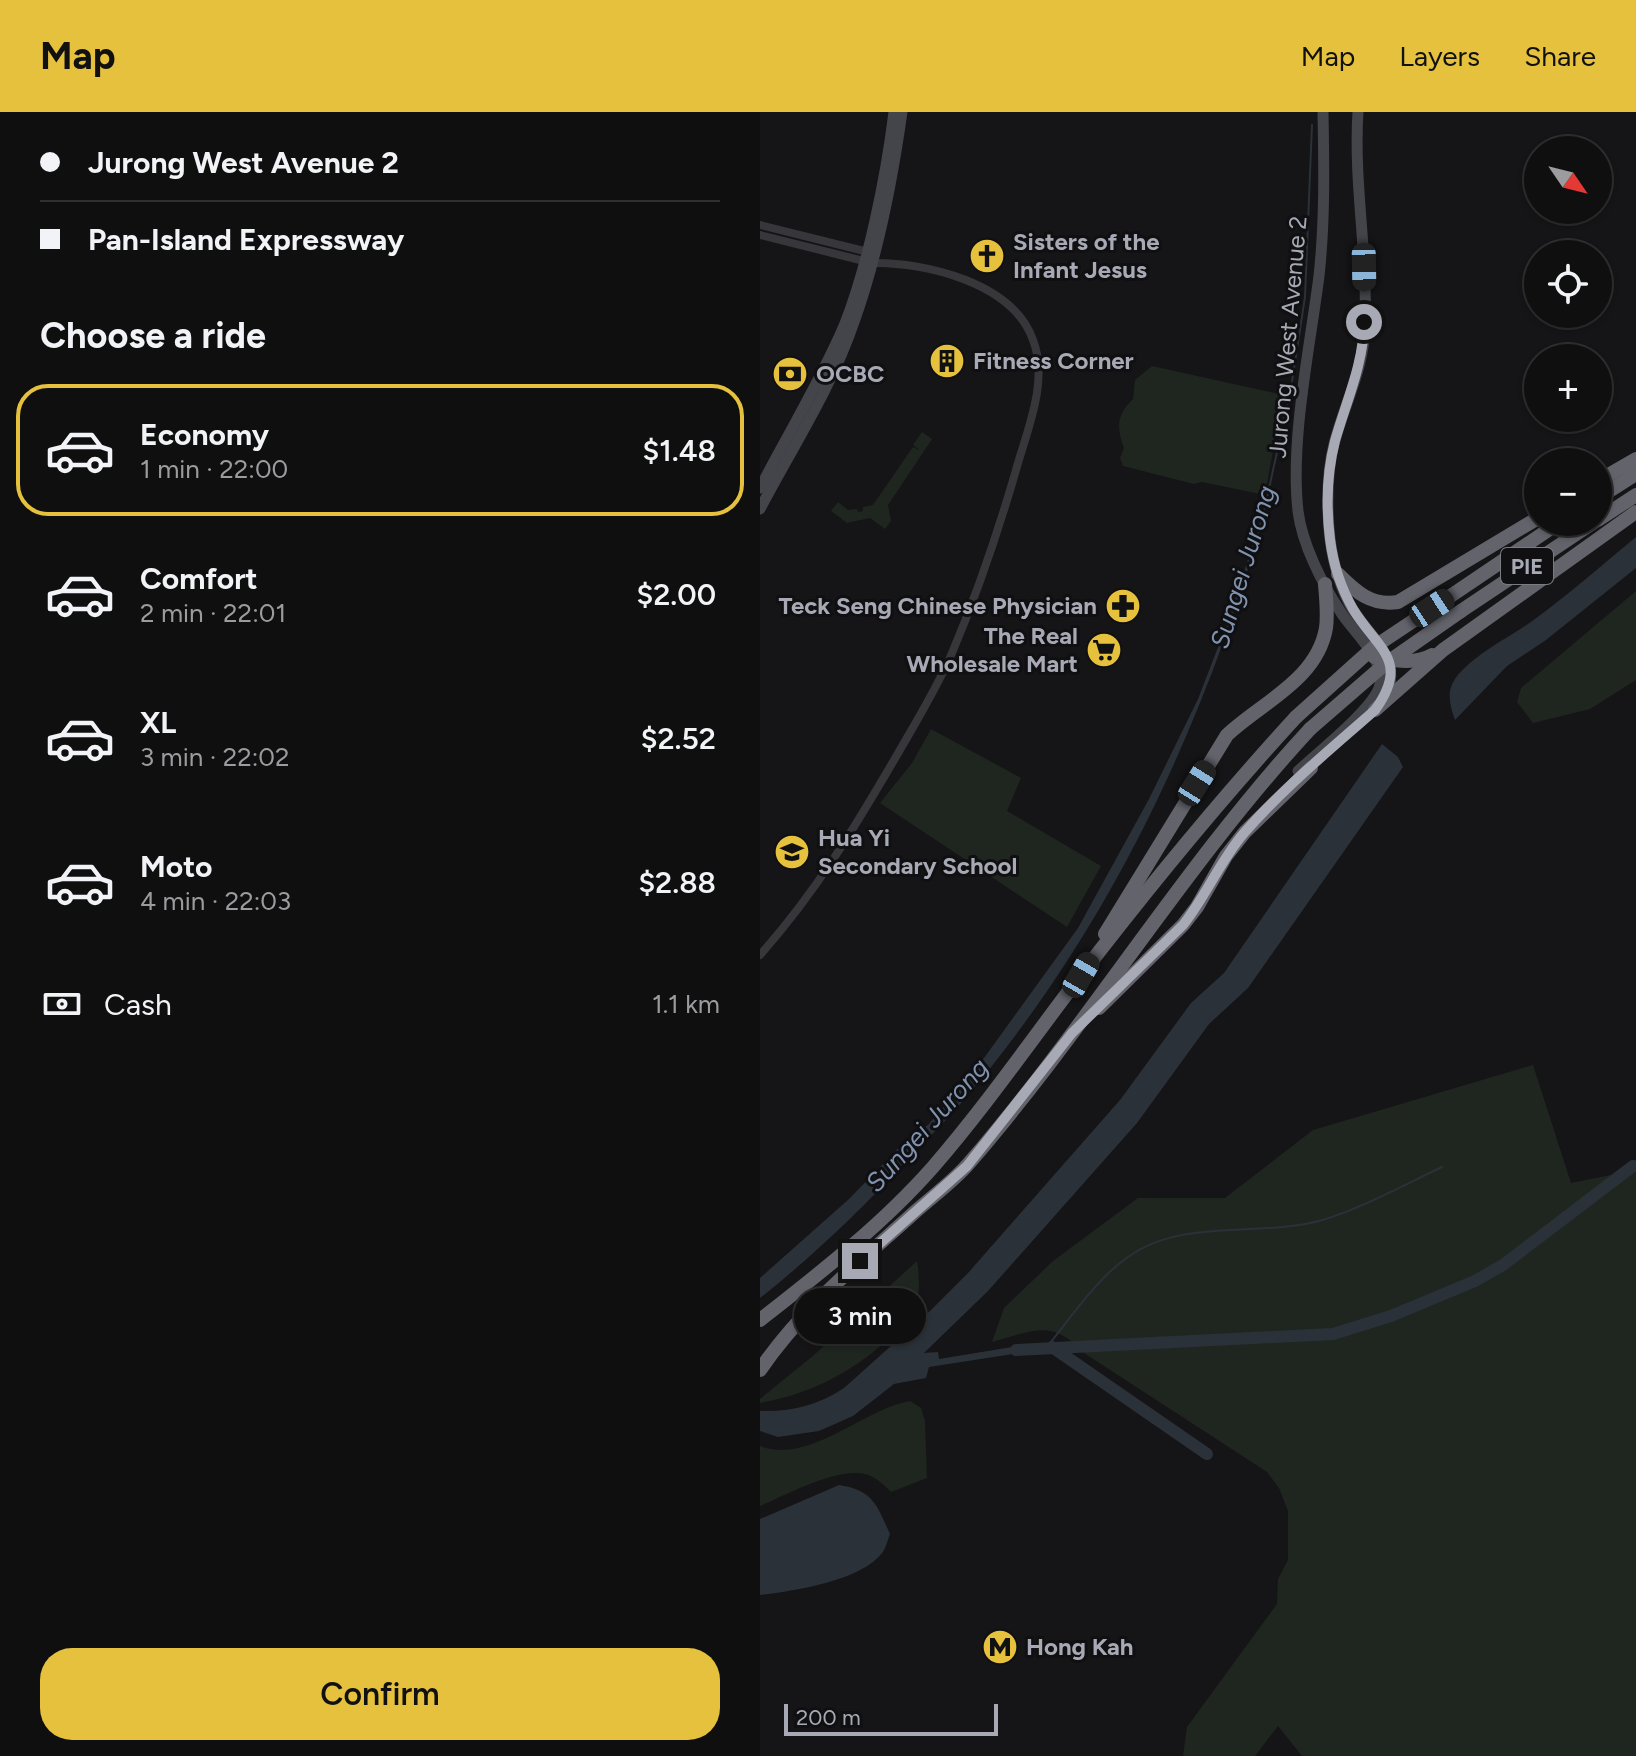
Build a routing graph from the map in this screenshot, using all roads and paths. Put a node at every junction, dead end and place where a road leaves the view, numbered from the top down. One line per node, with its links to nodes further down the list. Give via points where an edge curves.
1 (894, 112): 7 (main road)
2 (902, 112): 7 (main road)
3 (1323, 112): 21 (main road, Jurong West Avenue 2, via 1320,257 1300,434 1298,512)
4 (1358, 112): 20 (main road, via 1364,339 1329,475 1330,540)
5 (760, 225): 7 (street)
6 (760, 235): 7 (street)
7 (870, 257): 11 (main road, via 845,345); 27 (street, via 962,279 1007,302 1034,341 1038,384 1007,504 951,656 845,844)
8 (1636, 459): 9 (highway)
9 (1612, 473)
10 (1636, 474): 12 (highway)
11 (765, 481): 14 (main road)
12 (1612, 489)
13 (1636, 495): 15 (highway, PIE)
14 (760, 509)
15 (1612, 511)
16 (1636, 512): 22 (highway)
17 (1524, 526): 20 (highway, via 1398,602 1366,598)
18 (1539, 536): 28 (highway, PIE, bridge, via 1374,647 1296,717)
19 (1574, 536): 29 (highway, PIE, bridge, via 1385,664 1310,729 1262,781)
20 (1338, 574): 23 (main road, via 1350,605 1378,640)
21 (1325, 584): 23 (main road, Jurong West Avenue 2, via 1340,611); 28 (highway, via 1327,626 1311,664 1296,682 1227,735)
22 (1443, 650): 23 (highway, via 1415,661); 24 (highway)
23 (1381, 658): 24 (main road, via 1390,685); 26 (main road, via 1373,699 1288,781)
24 (1375, 710): 25 (main road)
25 (1311, 768): 26 (highway)
26 (1283, 795): 29 (highway, via 1226,856 1183,925)
27 (760, 955)
28 (1081, 975): 30 (highway, PIE, via 931,1168 854,1244)
29 (1072, 1033): 31 (highway, PIE, via 967,1166 817,1300)
30 (760, 1320)
31 (760, 1370)

